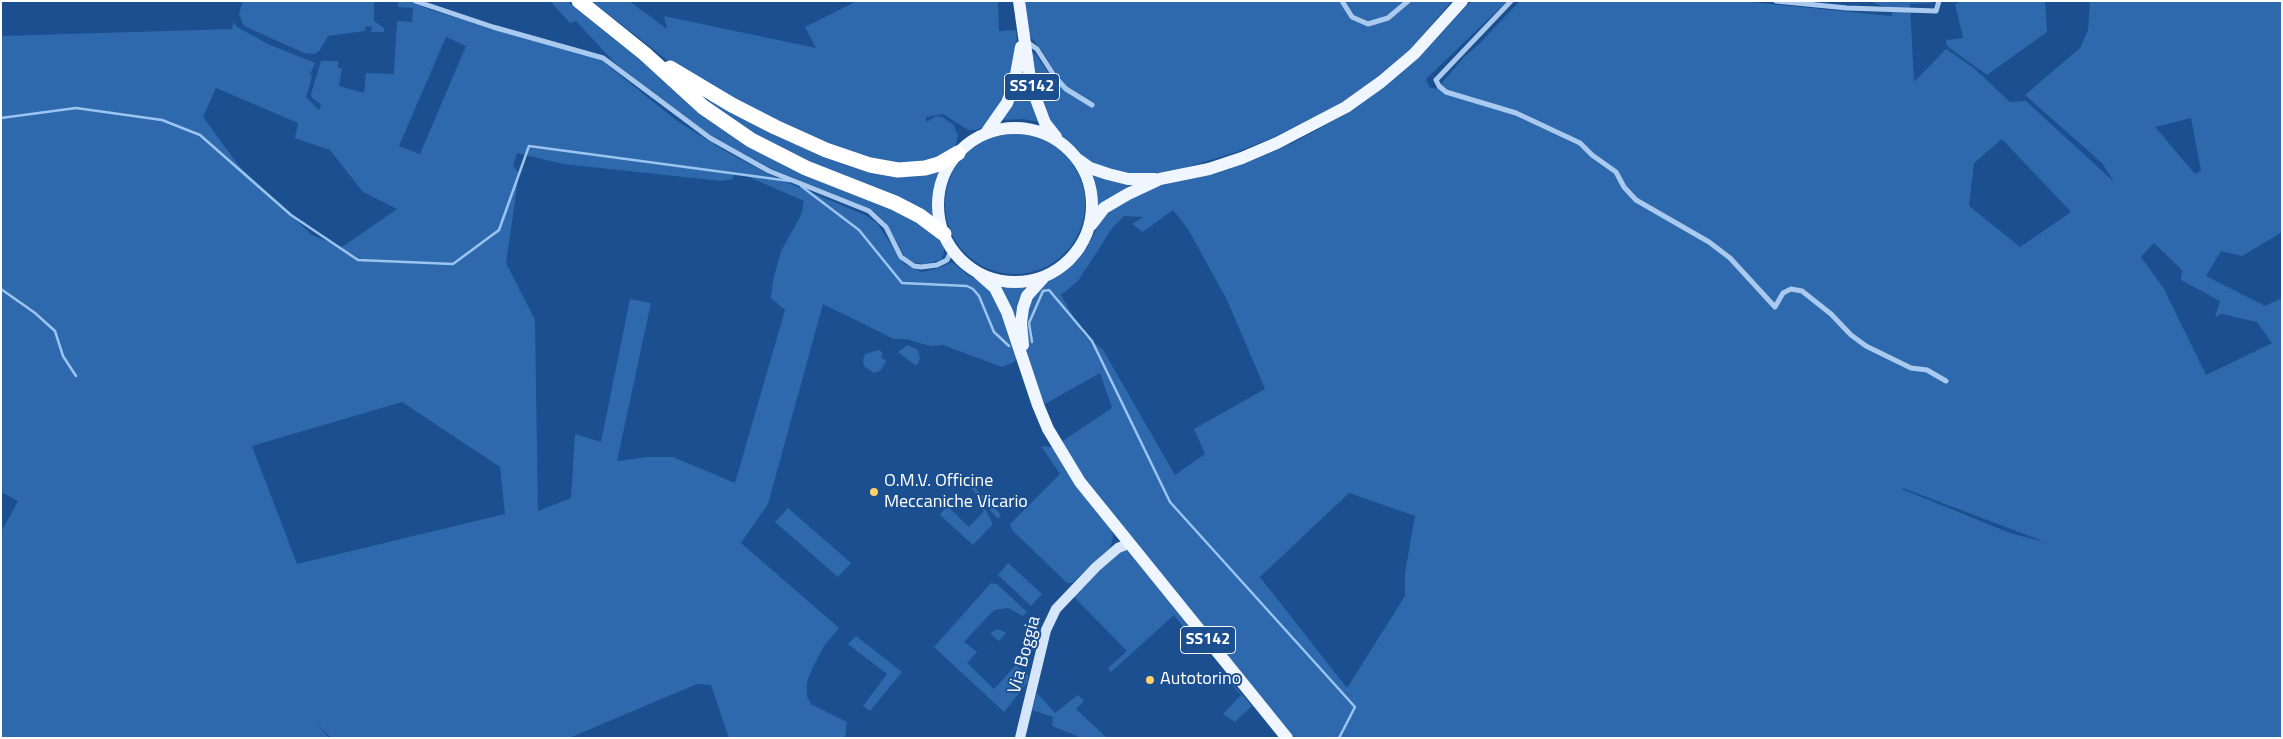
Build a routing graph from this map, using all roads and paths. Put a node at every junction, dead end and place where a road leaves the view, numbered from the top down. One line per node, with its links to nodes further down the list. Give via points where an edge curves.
1 (416, 1): 20 (street, via 603,58 710,138 769,171 869,211 886,228 901,256 914,266 937,265 947,260)
2 (579, 1): 11 (highway)
3 (1020, 1): 10 (main road, SS142)
4 (1342, 1): 5 (street, via 1352,17 1368,24 1388,18)
5 (1408, 1)
6 (1462, 1): 17 (main road, via 1414,54 1346,107 1242,158)
7 (1511, 1): 24 (street, via 1436,80 1446,92 1516,113 1580,143 1616,172 1636,200 1709,242 1730,258 1775,307 1783,293 1791,289 1802,291 1866,346)
8 (1776, 1): 9 (street, via 1847,8 1936,11)
9 (1940, 1)
10 (1024, 33): 12 (street, via 1054,77 1066,89); 13 (main road, SS142, via 1014,85 1007,103); 14 (main road, SS142, via 1038,106 1045,123)
11 (645, 54): 15 (highway, via 766,123 870,165 912,170 939,164); 19 (highway, via 703,107 752,140 806,168 895,203)
12 (1092, 105)
13 (986, 133): 14 (main road, via 1020,127 1045,133); 15 (main road)
14 (1060, 141): 16 (main road)
15 (958, 153): 19 (main road, via 947,168 939,191 938,209)
16 (1079, 160): 17 (main road, via 1108,174); 18 (main road, via 1091,191)
17 (1160, 180): 18 (main road, via 1104,208)
18 (1089, 226): 22 (main road, via 1073,256)
19 (944, 234): 20 (main road)
20 (952, 249): 21 (main road)
21 (978, 273): 22 (main road, via 1010,282); 23 (main road, SS142, via 995,288 1007,312)
22 (1045, 276): 23 (main road, SS142, via 1027,296 1023,308 1022,341)
23 (1028, 377): 25 (main road, SS142, via 1059,448 1080,482)
24 (1946, 381)
25 (1118, 530): 26 (main road, SS142); 27 (street, Via Boggia, via 1113,546)
26 (1128, 544): 27 (street, Via Boggia, via 1118,548); 28 (main road, SS142)
27 (1096, 567): 29 (street, Via Boggia, via 1050,619)
28 (1268, 715): 30 (street); 31 (main road, SS142)
29 (1020, 738)
30 (1283, 738)
31 (1287, 738)

